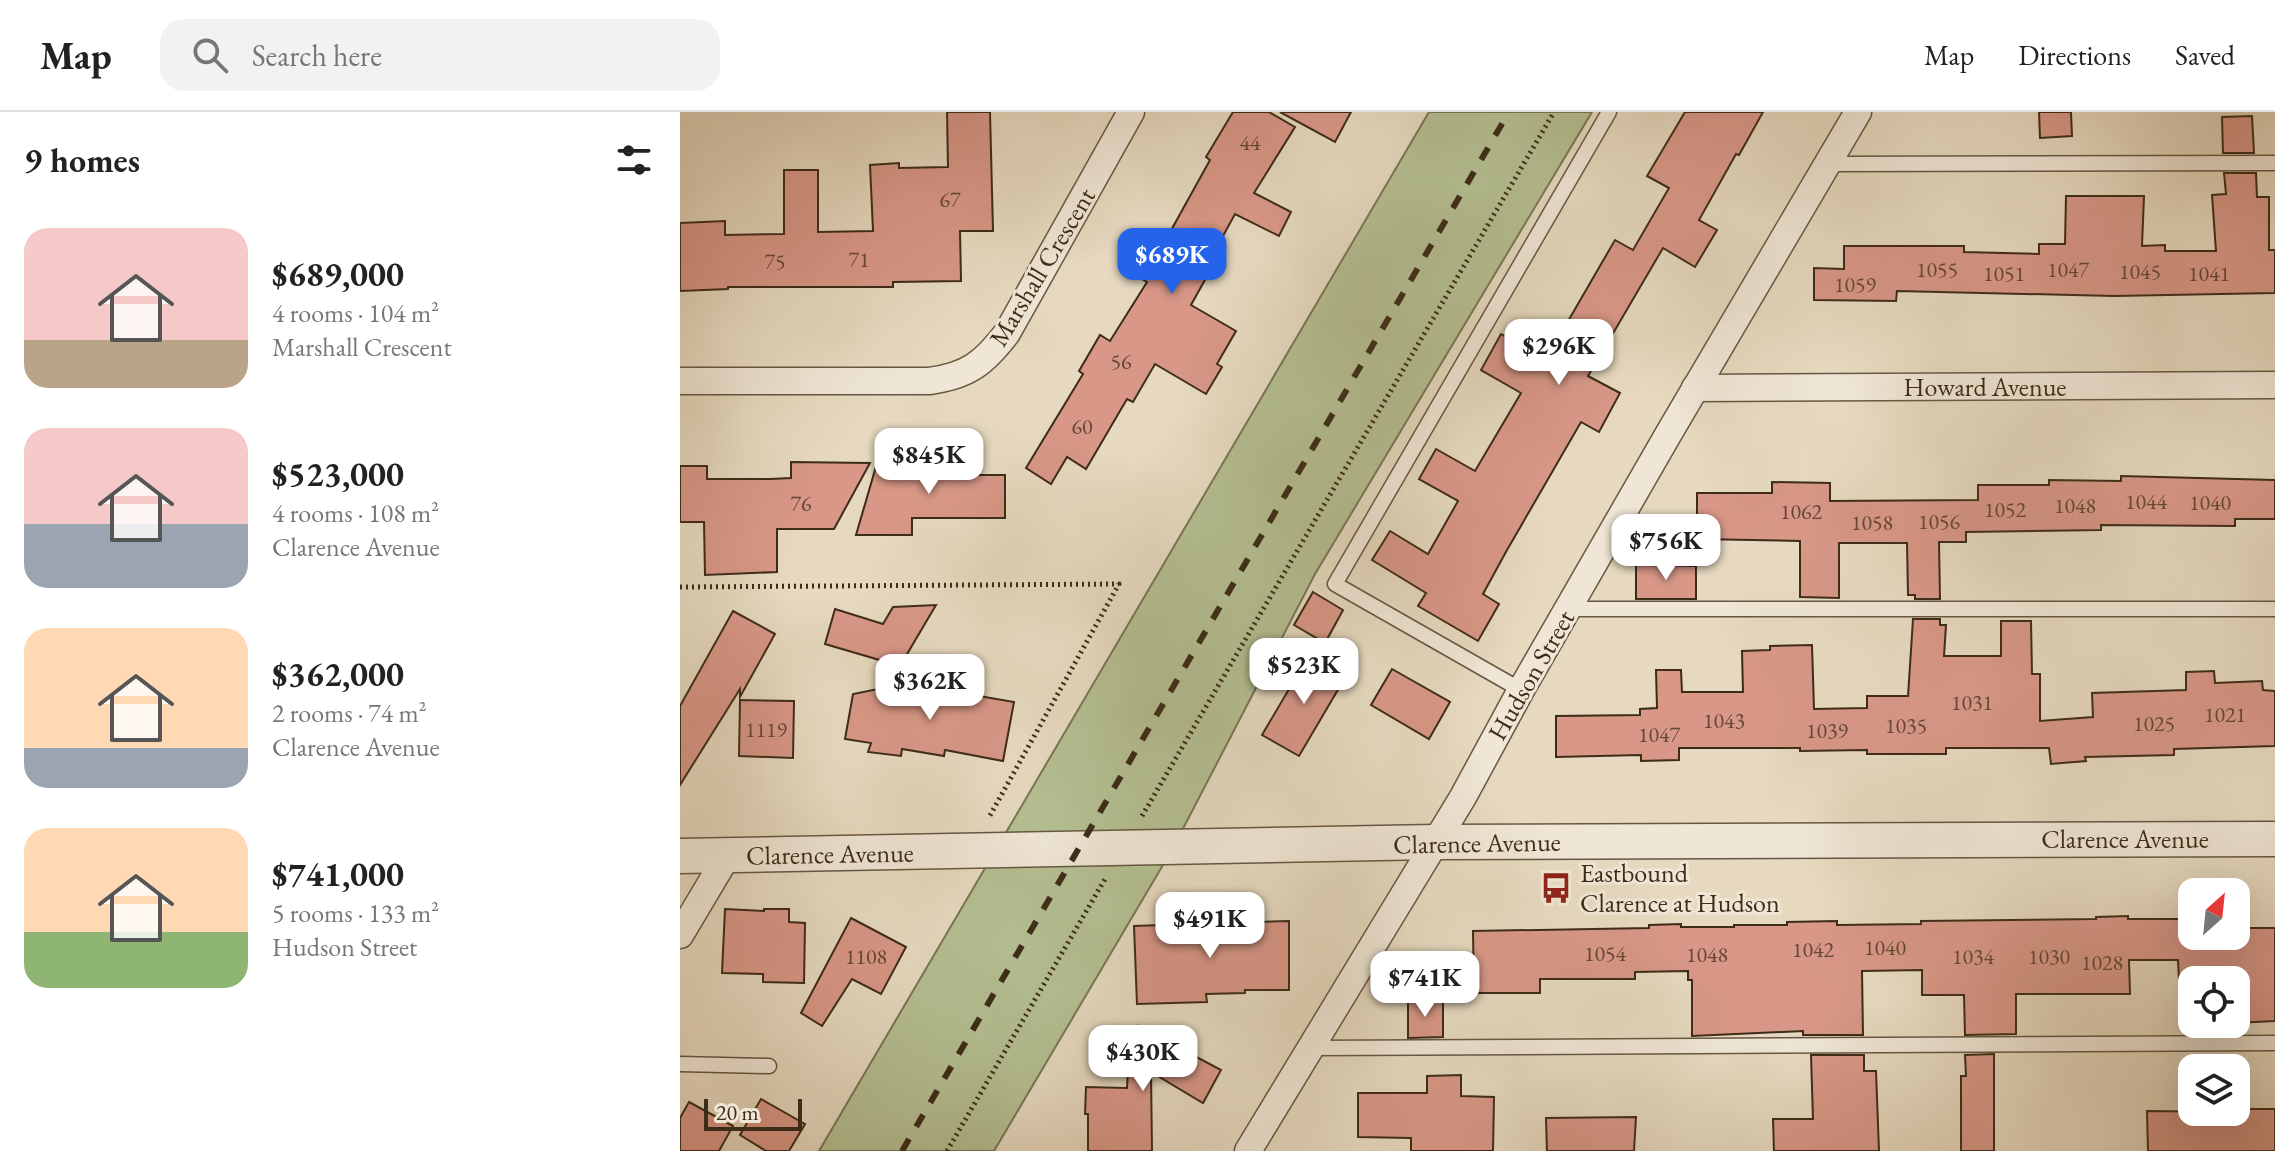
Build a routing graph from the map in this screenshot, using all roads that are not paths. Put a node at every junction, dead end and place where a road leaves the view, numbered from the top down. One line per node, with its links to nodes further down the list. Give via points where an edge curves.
1 (1131, 112): 6 (street, Marshall Crescent, via 1007,333 979,365 929,381)
2 (1609, 112): 11 (lane, via 1335,584)
3 (1858, 112): 5 (street, Hudson Street)
4 (2275, 163): 5 (lane)
5 (1827, 164): 8 (street, Hudson Street)
6 (680, 381)
7 (2275, 385): 8 (street, Howard Avenue)
8 (1695, 388): 9 (street, Hudson Street)
9 (1568, 609): 10 (lane); 11 (street, Hudson Street)
10 (2275, 609)
11 (1521, 690): 13 (street, Hudson Street)
12 (2275, 839): 13 (street, Clarence Avenue)
13 (1435, 842): 15 (street, Clarence Avenue); 18 (street, Hudson Street)
14 (680, 856): 15 (street, Clarence Avenue)
15 (727, 856): 16 (street)
16 (680, 935)
17 (2275, 1043): 18 (lane)
18 (1312, 1048): 21 (street, Hudson Street)
19 (680, 1064): 20 (lane)
20 (769, 1066)
21 (1248, 1151)

